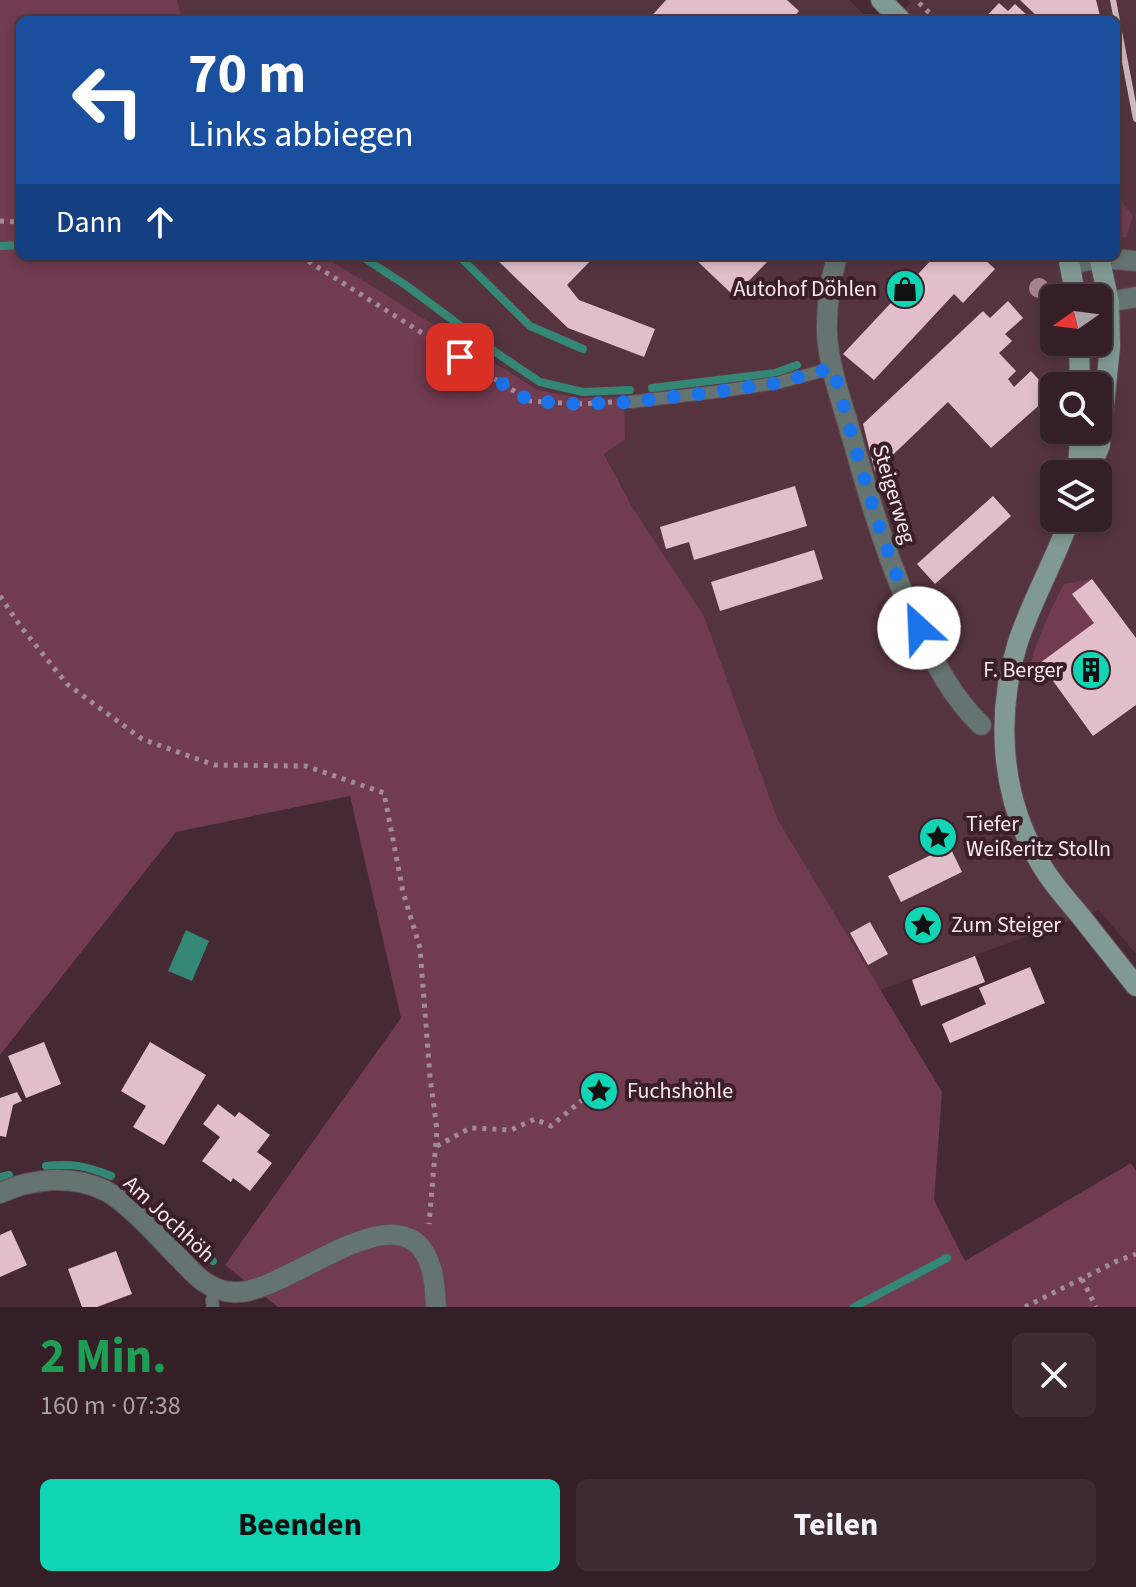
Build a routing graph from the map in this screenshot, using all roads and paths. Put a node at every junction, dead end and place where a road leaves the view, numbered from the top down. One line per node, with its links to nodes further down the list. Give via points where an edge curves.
1 (881, 0): 3 (main road)
2 (916, 0): 4 (path)
3 (897, 16)
4 (933, 16)
5 (306, 260): 15 (path, via 530,401)
6 (836, 260): 14 (street, Steigerweg, via 826,305)
7 (1069, 260): 9 (main road)
8 (1100, 260): 10 (main road)
9 (1073, 284)
10 (1102, 284)
11 (1136, 297): 12 (street)
12 (1112, 301)
13 (1109, 356): 16 (main road)
14 (833, 368): 15 (lane, via 777,383); 19 (street, Steigerweg, via 900,589 958,701)
15 (630, 402)
16 (1094, 460)
17 (1065, 532): 20 (main road, via 1018,642 1005,699)
18 (0, 596): 23 (path, via 67,684 142,739 214,765 306,766 384,793 420,948)
19 (981, 725): 20 (lane)
20 (1004, 746): 21 (main road, via 1007,778 1022,827 1042,866)
21 (1136, 986)
22 (588, 1095): 23 (path, via 551,1126 535,1119 511,1130 470,1128)
23 (436, 1147): 25 (path)
24 (0, 1193): 28 (street, Am Jochhöh, via 53,1180 107,1192)
25 (425, 1253): 28 (street, Am Jochhöh, via 411,1238 396,1234 365,1238 272,1283); 29 (street, via 433,1272)
26 (1136, 1254): 27 (path)
27 (1082, 1279): 30 (path); 31 (path)
28 (215, 1298)
29 (436, 1307)
30 (1025, 1307)
31 (1096, 1307)

